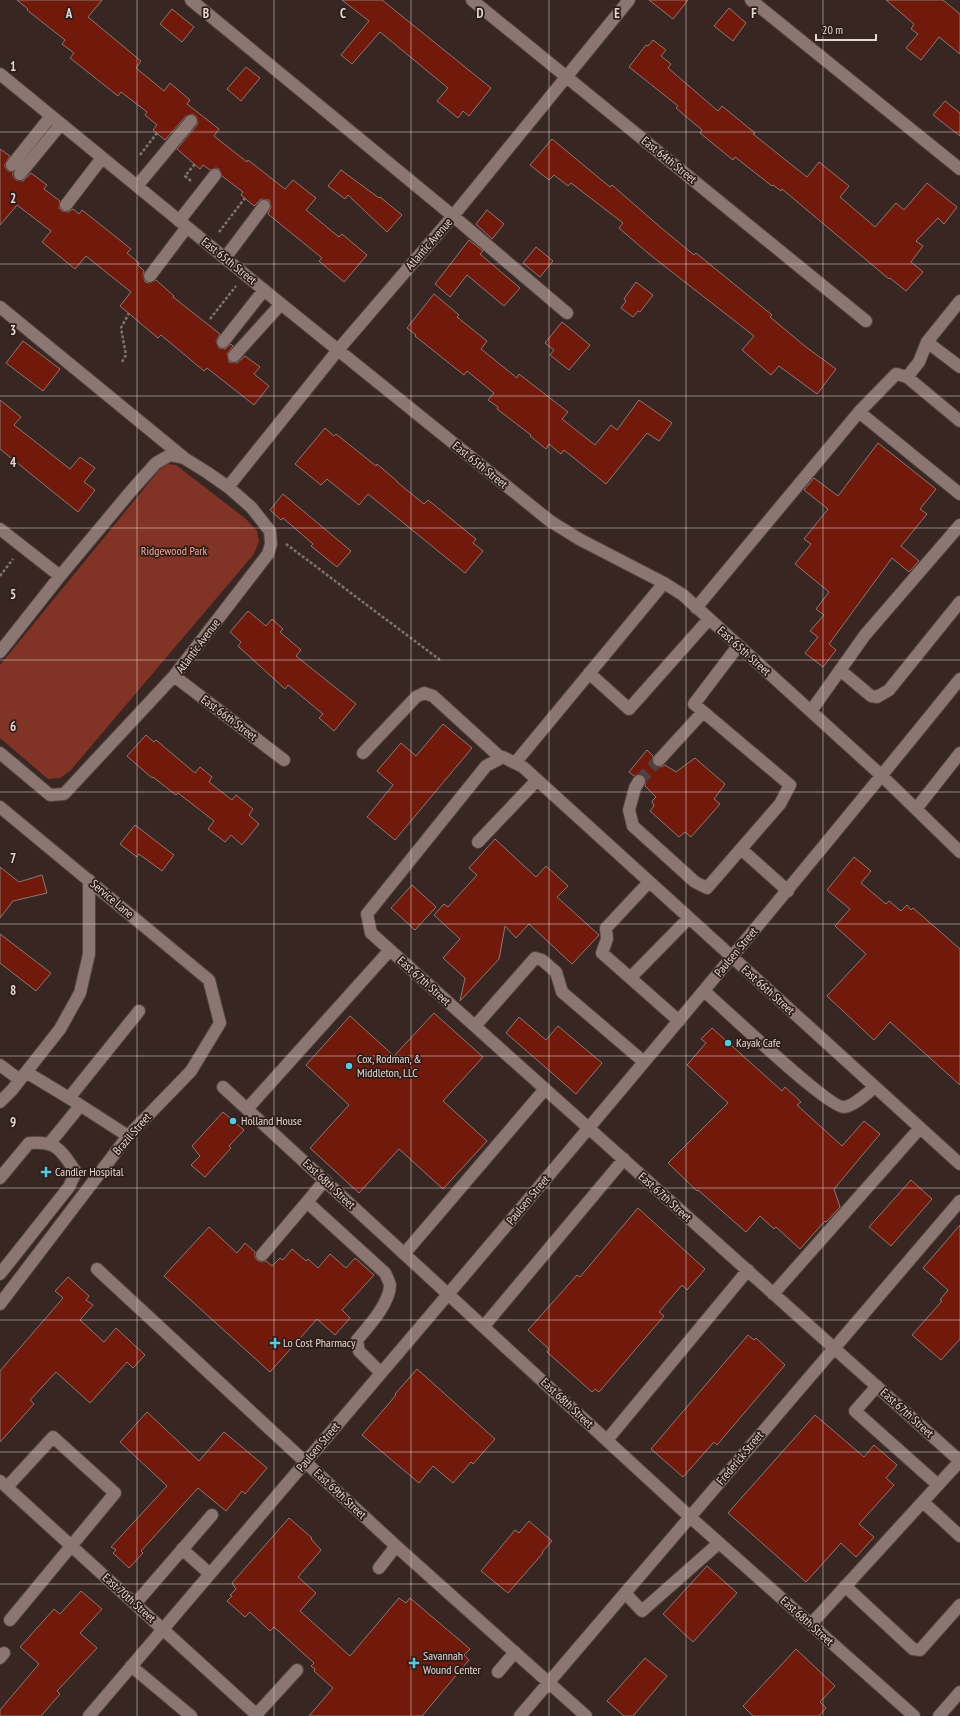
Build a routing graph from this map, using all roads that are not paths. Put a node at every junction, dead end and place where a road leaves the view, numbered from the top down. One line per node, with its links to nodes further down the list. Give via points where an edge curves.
1 (191, 0): 17 (street)
2 (472, 0): 6 (street, East 64th Street)
3 (629, 0): 6 (street, Atlantic Avenue)
4 (750, 0): 11 (street)
5 (0, 74): 7 (street, East 65th Street)
6 (566, 77): 17 (street, Atlantic Avenue); 26 (street, East 64th Street)
7 (56, 120): 9 (street, East 65th Street); 10 (street); 12 (street)
8 (191, 120): 14 (street)
9 (102, 158): 14 (street, East 65th Street); 15 (street)
10 (12, 165)
11 (960, 169)
12 (20, 174)
13 (215, 175): 18 (street)
14 (137, 186): 18 (street, East 65th Street)
15 (66, 205)
16 (264, 206): 19 (street)
17 (453, 216): 25 (street); 29 (street, Atlantic Avenue)
18 (183, 224): 19 (street, East 65th Street); 20 (street)
19 (225, 258): 21 (street, East 65th Street)
20 (150, 276)
21 (264, 290): 23 (street, East 65th Street); 27 (street)
22 (960, 301): 28 (street)
23 (281, 304): 29 (street, East 65th Street); 30 (street)
24 (0, 306): 35 (street)
25 (567, 313)
26 (866, 321)
27 (223, 342)
28 (927, 342): 31 (street); 32 (street, via 918,362)
29 (338, 350): 36 (street, Atlantic Avenue); 41 (street, East 65th Street, via 550,521 579,539)
30 (234, 356)
31 (960, 367)
32 (907, 377): 33 (street, via 896,374); 34 (street)
33 (859, 412): 37 (street); 43 (street)
34 (960, 421)
35 (184, 458): 36 (street); 40 (street, via 170,455 156,462)
36 (228, 487): 49 (street, Atlantic Avenue, via 251,508 270,531 271,544 268,554)
37 (960, 494)
38 (960, 524): 47 (street, via 865,634)
39 (0, 529): 40 (street)
40 (60, 576): 46 (street)
41 (664, 582): 43 (street, East 65th Street); 48 (street)
42 (960, 602): 47 (street, via 889,690 877,697 871,696)
43 (696, 608): 44 (street, East 65th Street)
44 (709, 619): 45 (street, East 65th Street); 48 (street, via 629,709)
45 (738, 646): 51 (street, East 65th Street); 52 (street, via 694,704)
46 (0, 652)
47 (840, 670): 51 (street)
48 (589, 673): 59 (street)
49 (174, 676): 53 (street, Atlantic Avenue, via 64,794 50,795); 57 (street, East 66th Street)
50 (960, 679): 60 (street, Paulsen Street)
51 (811, 711): 60 (street, East 65th Street)
52 (703, 712): 58 (street); 66 (street, via 790,785 780,804)
53 (0, 753)
54 (960, 753): 64 (street)
55 (363, 754): 56 (street, via 416,696 424,693 433,696)
56 (501, 758): 59 (street); 72 (street, East 67th Street, via 486,766 367,914 371,933)
57 (284, 760)
58 (658, 760)
59 (519, 765): 61 (street, East 66th Street)
60 (882, 776): 64 (street, East 65th Street); 70 (street, Paulsen Street)
61 (537, 780): 65 (street); 69 (street, East 66th Street)
62 (639, 781): 66 (street, via 629,810 633,826 695,882 707,888)
63 (0, 807): 68 (street, Service Lane)
64 (916, 809): 67 (street, East 65th Street)
65 (478, 842)
66 (741, 849): 70 (street)
67 (960, 852)
68 (89, 880): 76 (street, Service Lane, via 209,980); 82 (street, via 89,954 80,993 60,1029)
69 (649, 882): 71 (street, East 66th Street); 74 (street, via 606,928 607,939 602,953)
70 (788, 891): 73 (street, Paulsen Street)
71 (689, 918): 73 (street, East 66th Street); 74 (street, via 633,975)
72 (390, 950): 79 (street, East 67th Street); 89 (street)
73 (732, 957): 75 (street, Paulsen Street); 84 (street, East 66th Street)
74 (634, 981): 78 (street)
75 (704, 990): 78 (street, Paulsen Street); 84 (street, via 832,1102 843,1107 850,1105)
76 (214, 998): 92 (street, Brazil Street, via 220,1023 191,1071)
77 (139, 1011): 86 (street)
78 (679, 1021): 80 (street, Paulsen Street)
79 (475, 1026): 80 (street, via 535,958 542,960 556,972 562,992); 85 (street, East 67th Street)
80 (644, 1062): 90 (street, Paulsen Street)
81 (0, 1066): 82 (street)
82 (23, 1076): 86 (street); 87 (street)
83 (223, 1087): 89 (street, East 68th Street)
84 (875, 1087): 91 (street, East 66th Street)
85 (545, 1089): 90 (street, East 67th Street); 100 (street)
86 (69, 1098): 88 (street)
87 (0, 1102)
88 (80, 1106): 92 (street); 93 (street)
89 (247, 1109): 97 (street, East 68th Street)
90 (588, 1128): 94 (street, East 67th Street); 105 (street, Paulsen Street)
91 (920, 1128): 95 (street, East 66th Street); 106 (street)
92 (128, 1136): 107 (street, Brazil Street)
93 (49, 1144): 96 (street, via 29,1143); 104 (street, via 60,1149 76,1172 69,1187)
94 (624, 1159): 103 (street, East 67th Street); 108 (street)
95 (960, 1164)
96 (0, 1178)
97 (325, 1180): 99 (street); 100 (street, East 68th Street)
98 (960, 1201): 109 (street, Frederick Street)
99 (306, 1202): 101 (street); 110 (street, via 375,1263 390,1283 388,1296 357,1340 359,1351)
100 (404, 1254): 105 (street, East 68th Street)
101 (262, 1255)
102 (97, 1269): 114 (street, East 69th Street)
103 (748, 1270): 106 (street, East 67th Street); 112 (street)
104 (0, 1274)
105 (449, 1294): 108 (street, East 68th Street); 110 (street, Paulsen Street)
106 (773, 1294): 109 (street, East 67th Street)
107 (0, 1304)
108 (484, 1326): 112 (street, East 68th Street)
109 (834, 1348): 111 (street, East 67th Street); 119 (street, Frederick Street)
110 (381, 1373): 114 (street, Paulsen Street)
111 (877, 1386): 113 (street, East 67th Street); 116 (street, via 855,1411)
112 (607, 1440): 119 (street, East 68th Street)
113 (960, 1461): 116 (street)
114 (306, 1462): 123 (street, East 69th Street); 126 (street, Paulsen Street)
115 (3, 1484): 122 (street, East 70th Street); 122 (street, via 53,1437 59,1442 115,1493)
116 (938, 1485): 117 (street)
117 (923, 1502): 120 (street); 127 (street)
118 (212, 1515): 124 (street)
119 (690, 1517): 121 (street, East 68th Street); 128 (street, Frederick Street)
120 (960, 1536)
121 (719, 1543): 128 (street, via 642,1611); 132 (street, East 68th Street)
122 (72, 1546): 129 (street, East 70th Street); 131 (street)
123 (396, 1546): 125 (street); 134 (street, East 69th Street)
124 (182, 1549): 126 (street); 129 (street)
125 (379, 1568)
126 (210, 1574): 133 (street, Paulsen Street)
127 (845, 1586): 130 (street, via 913,1649 920,1650); 132 (street)
128 (625, 1593): 138 (street, Frederick Street)
129 (135, 1604): 133 (street, East 70th Street)
130 (960, 1605)
131 (10, 1620)
132 (811, 1624): 145 (street, East 68th Street)
133 (163, 1629): 135 (street, Paulsen Street); 143 (street, East 70th Street)
134 (515, 1652): 137 (street); 138 (street, East 69th Street)
135 (131, 1666): 141 (street, Paulsen Street); 142 (street)
136 (297, 1670): 143 (street)
137 (498, 1672)
138 (549, 1683): 140 (street, East 69th Street); 144 (street, Frederick Street)
139 (960, 1692): 146 (street)
140 (584, 1715)
141 (89, 1716)
142 (190, 1716)
143 (256, 1716)
144 (520, 1716)
145 (914, 1716)
146 (939, 1716)

